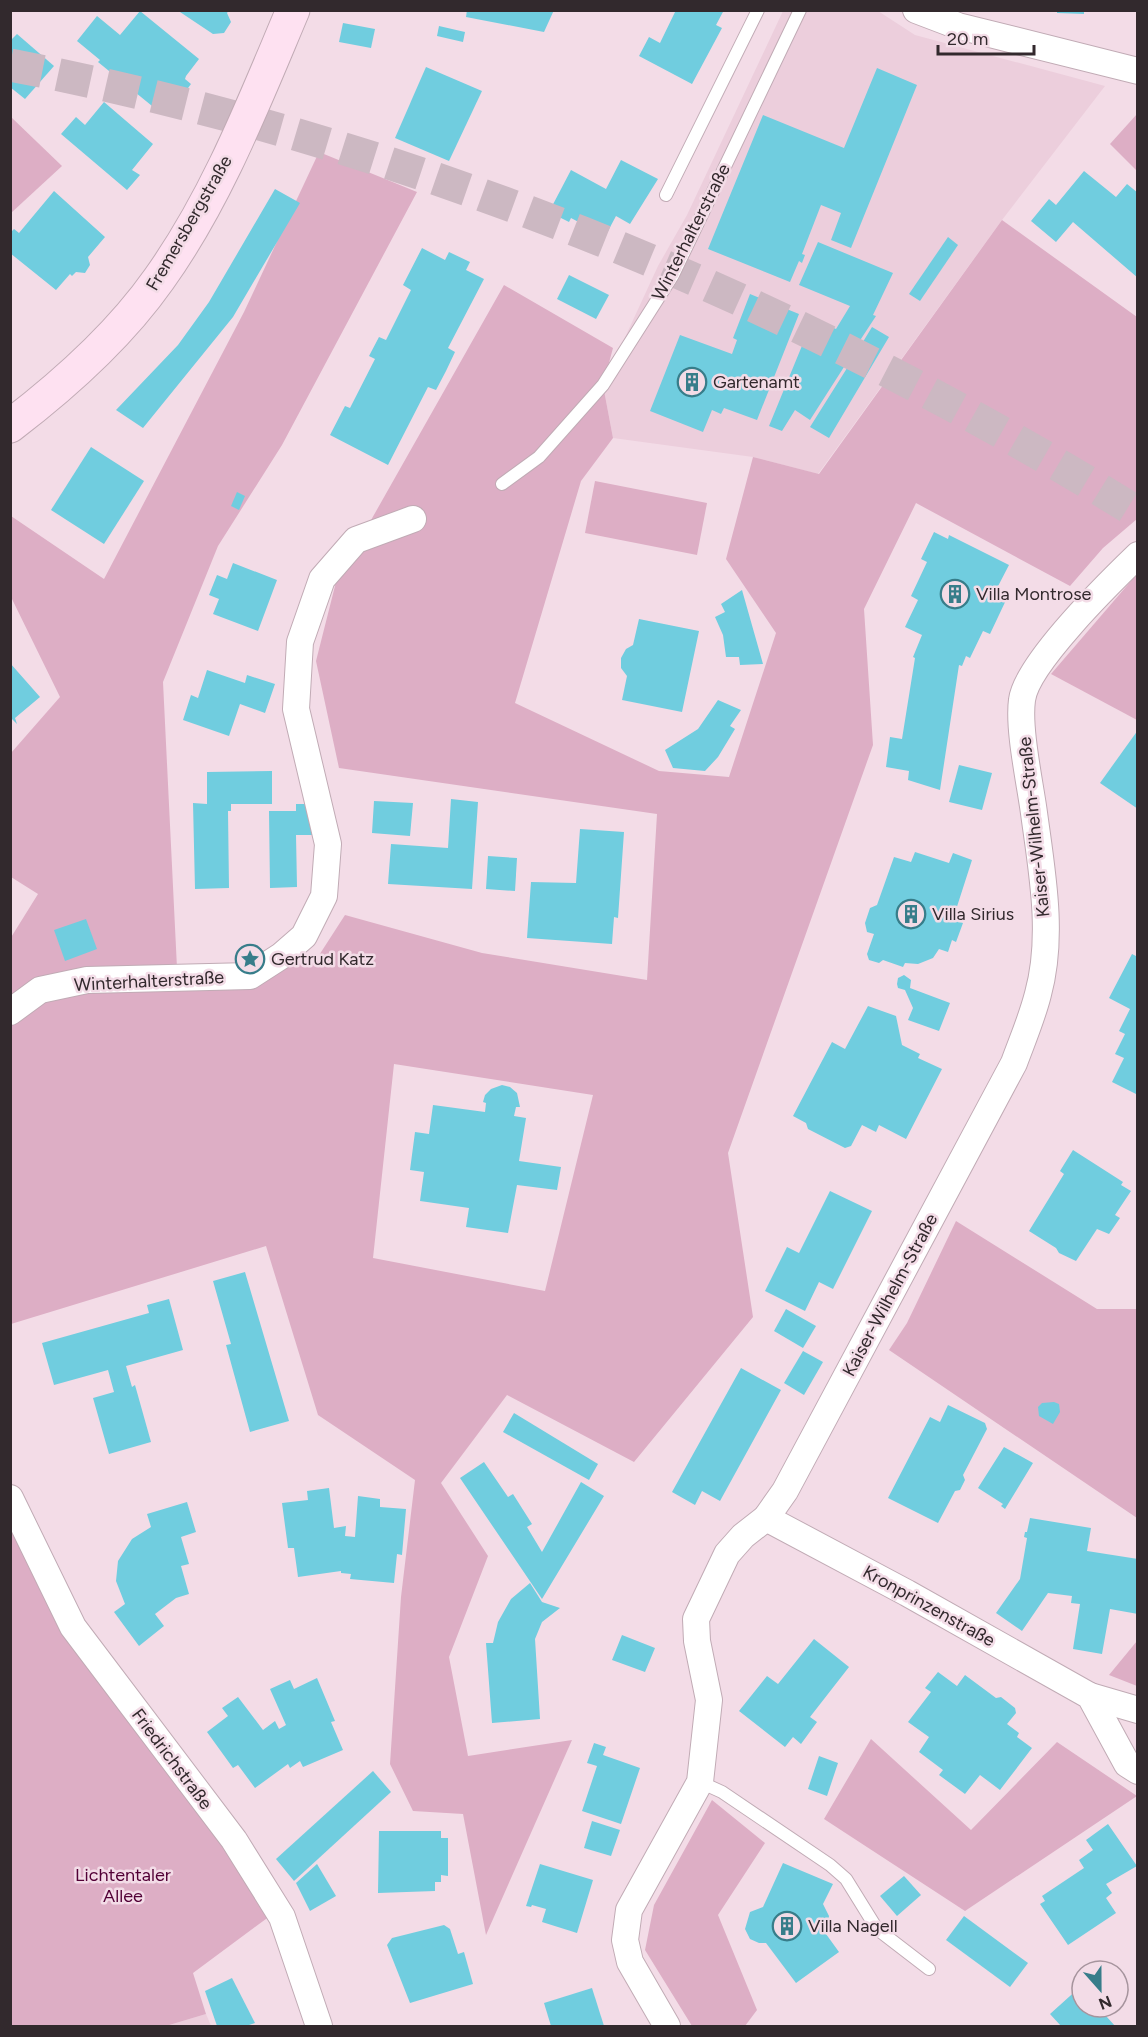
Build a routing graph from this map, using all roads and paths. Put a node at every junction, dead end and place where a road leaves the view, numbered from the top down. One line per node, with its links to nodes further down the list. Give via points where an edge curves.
1 (293, 10): 7 (main road, Fremersbergstraße, via 220,175 160,279 86,363)
2 (758, 10): 6 (lane)
3 (800, 10): 8 (lane, Winterhalterstraße, via 673,275 603,385 539,457)
4 (916, 10): 5 (street, via 958,26)
5 (1137, 71)
6 (666, 195)
7 (10, 426)
8 (502, 484)
9 (413, 519): 11 (street, Winterhalterstraße, via 356,540 322,579 300,642 296,709 328,844 324,896 304,936 250,976 87,980 40,990)
10 (1137, 555): 13 (street, Kaiser-Wilhelm-Straße, via 1040,664 1022,699 1046,937 1039,993 1014,1063 785,1491)
11 (10, 1012)
12 (10, 1498): 19 (street, Friedrichstraße, via 73,1628 234,1840 282,1917)
13 (766, 1518): 14 (street, Kronprinzenstraße); 17 (street, Kaiser-Wilhelm-Straße, via 727,1554 696,1619 709,1700)
14 (1090, 1696): 15 (street, Kronprinzenstraße); 16 (street, via 1127,1764)
15 (1137, 1710)
16 (1137, 1771)
17 (700, 1782): 18 (lane, via 722,1792 830,1865 846,1880 877,1929); 20 (street, Kaiser-Wilhelm-Straße, via 629,1910 625,1940 630,1962)
18 (929, 1969)
19 (319, 2026)
20 (667, 2026)

